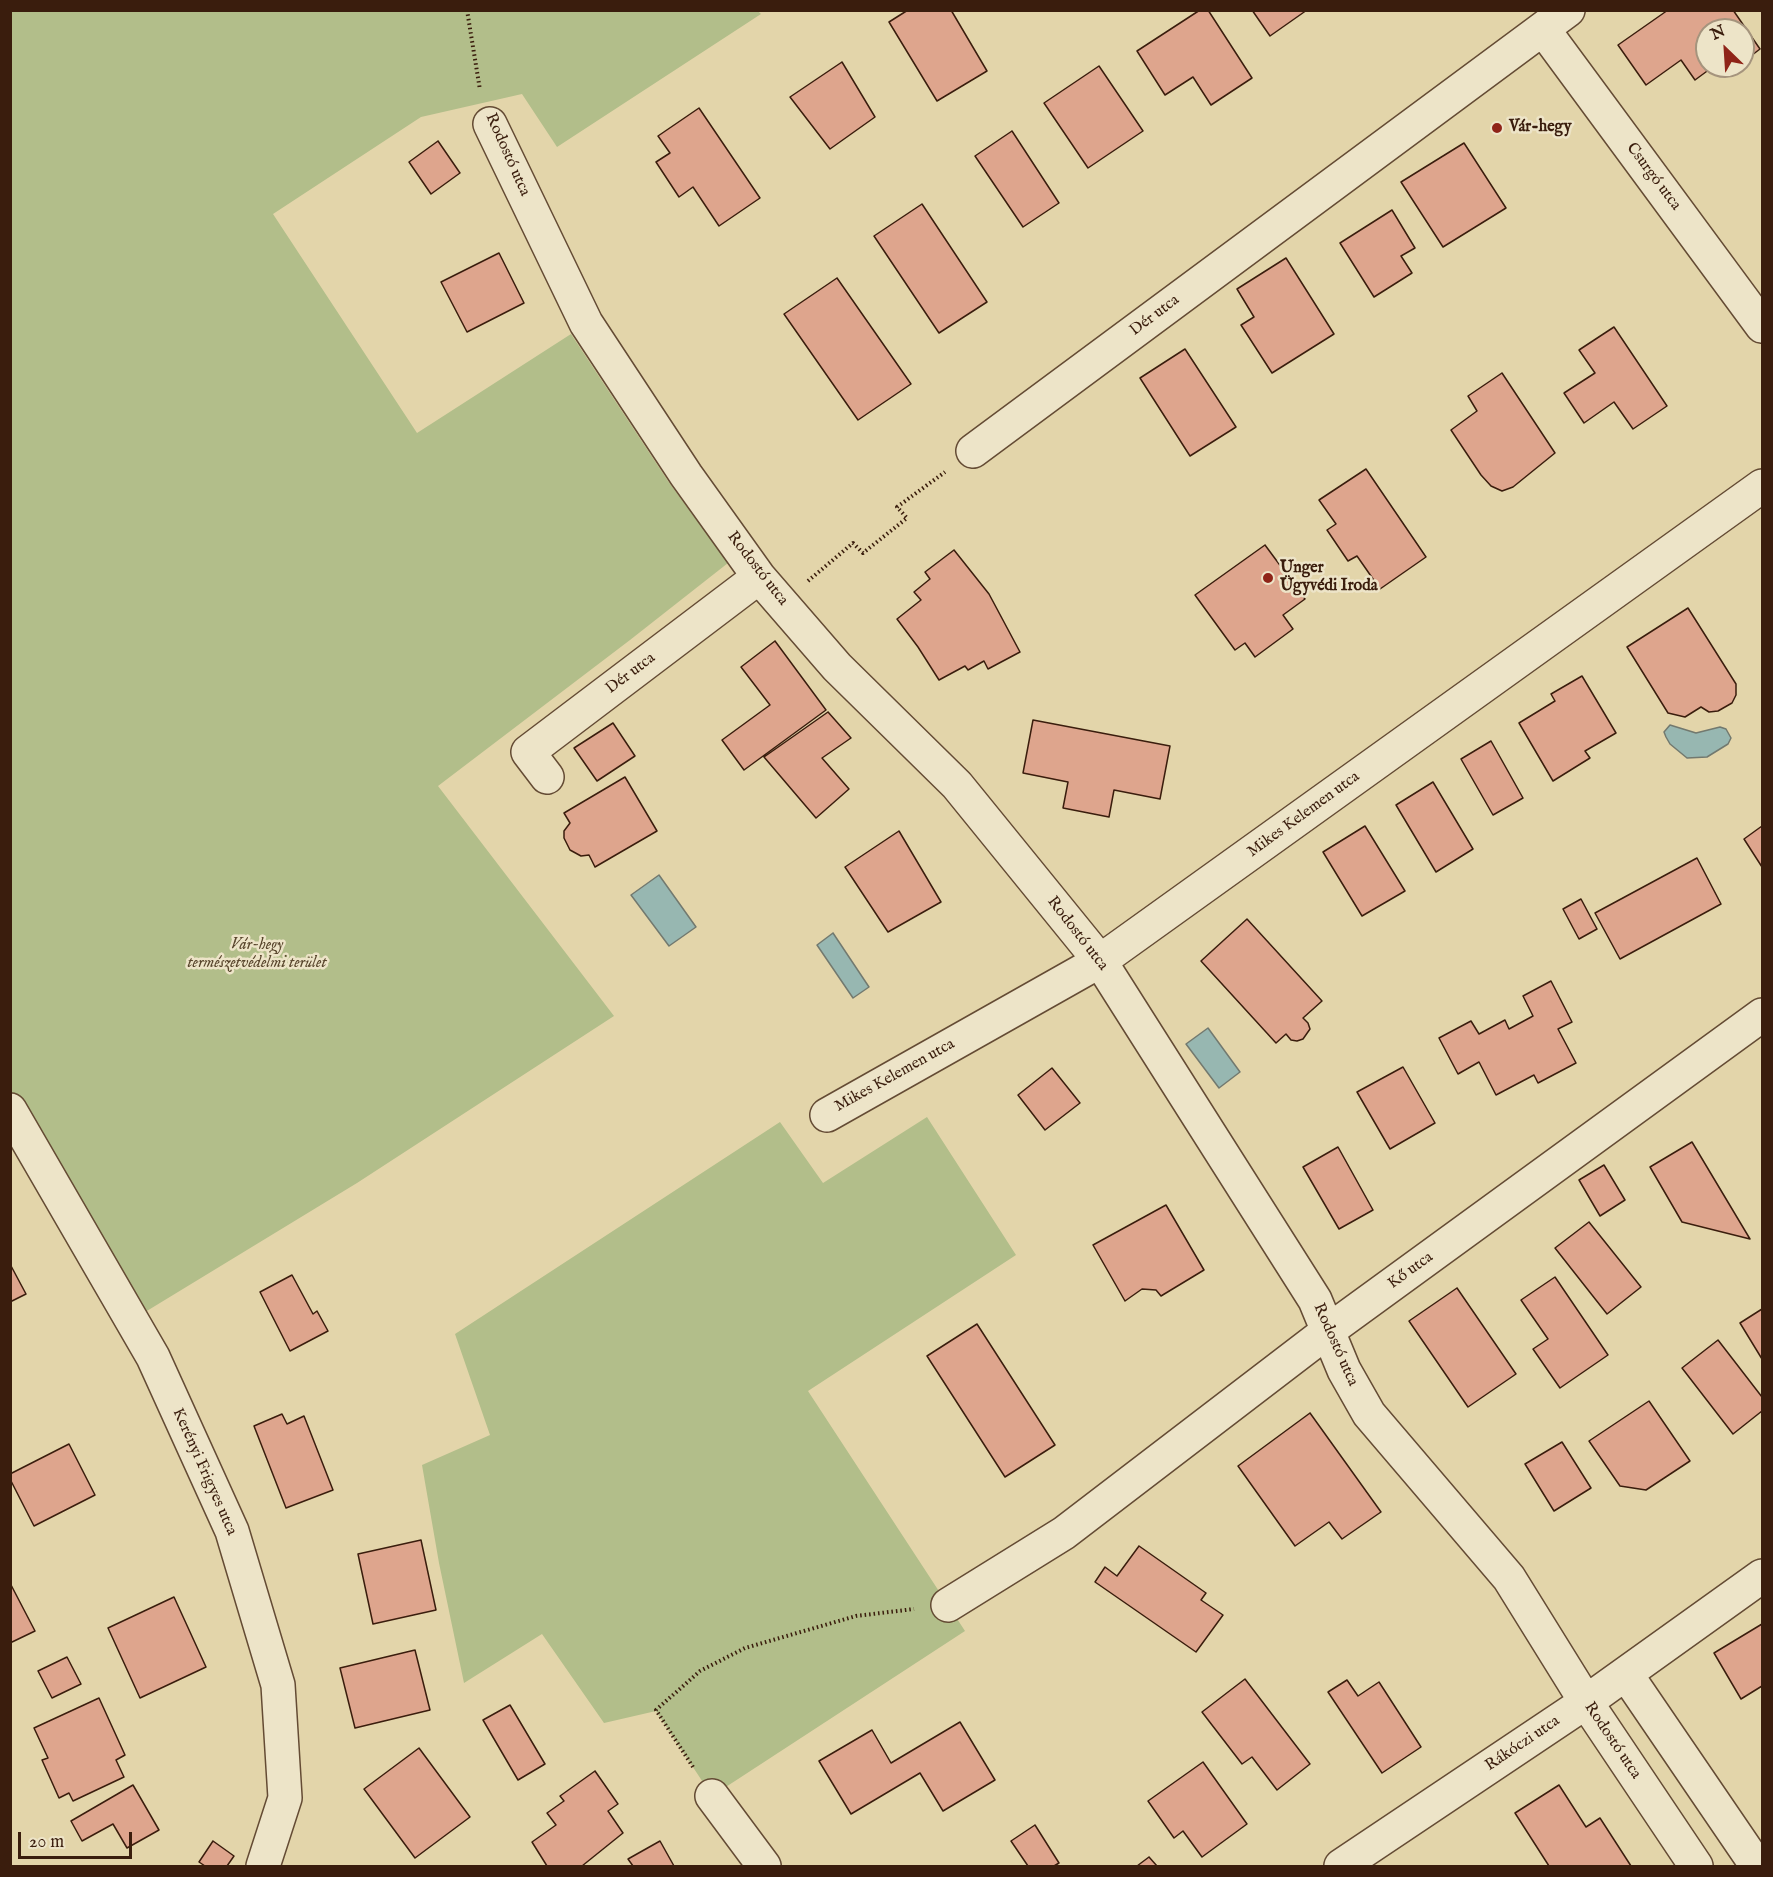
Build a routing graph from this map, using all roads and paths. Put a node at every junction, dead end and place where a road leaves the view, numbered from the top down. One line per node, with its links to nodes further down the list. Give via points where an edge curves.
1 (467, 10): 3 (path, Rodostó utca, via 477,80)
2 (1555, 20): 4 (street, Csurgó utca); 5 (street, Dér utca)
3 (490, 124): 7 (street, Rodostó utca, via 586,323)
4 (1762, 326)
5 (973, 451): 8 (path, via 897,507 907,518 863,553 853,543 800,588 810,599)
6 (1762, 486): 10 (street, Mikes Kelemen utca)
7 (759, 577): 8 (street, Rodostó utca); 9 (street, Dér utca, via 528,752)
8 (792, 614): 10 (street, Rodostó utca, via 837,667 957,785)
9 (547, 777)
10 (1100, 961): 13 (street, Mikes Kelemen utca); 14 (street, Rodostó utca, via 1315,1300)
11 (1762, 1015): 14 (street, Kő utca)
12 (10, 1110): 20 (street, Kerényi Frigyes utca, via 153,1357 232,1532 278,1685 285,1798)
13 (826, 1115)
14 (1328, 1331): 16 (street, Kő utca, via 1064,1533); 18 (street, Rodostó utca, via 1369,1414 1509,1578)
15 (1762, 1576): 17 (street, Rákóczi utca)
16 (948, 1605): 19 (path, via 856,1616 745,1648 700,1671 656,1710)
17 (1626, 1674): 18 (street, Rákóczi utca); 24 (street)
18 (1586, 1702): 22 (street, Rákóczi utca); 23 (street, Rodostó utca)
19 (712, 1796): 21 (street)
20 (263, 1866)
21 (764, 1866)
22 (1341, 1866)
23 (1696, 1866)
24 (1757, 1866)

